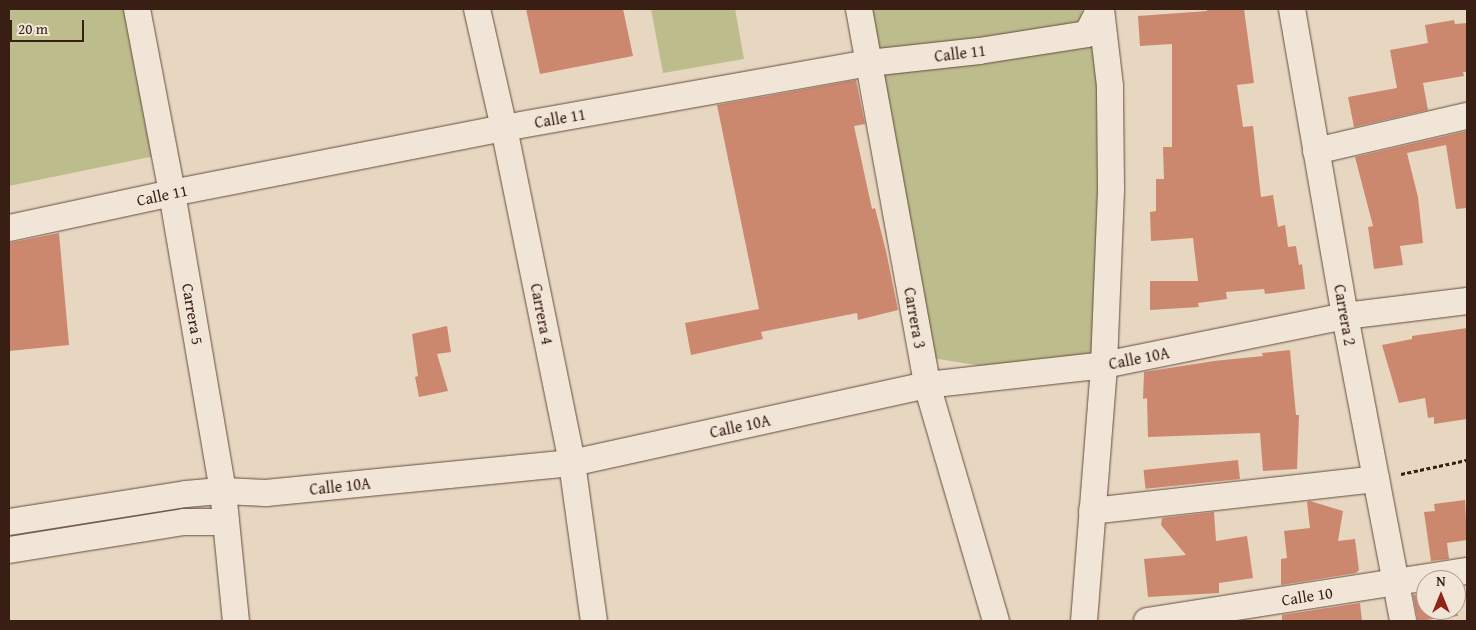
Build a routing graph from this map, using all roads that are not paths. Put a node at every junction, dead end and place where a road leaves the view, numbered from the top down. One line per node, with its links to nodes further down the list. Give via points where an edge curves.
1 (138, 9): 10 (street, Carrera 5)
2 (477, 9): 8 (street, Carrera 4)
3 (859, 9): 6 (street, Carrera 3)
4 (1100, 9): 6 (street, Calle 11, via 1087,34 979,51); 14 (street, via 1110,86 1111,188)
5 (1292, 9): 9 (street, Carrera 2)
6 (870, 63): 8 (street, Calle 11); 15 (street, Carrera 3)
7 (1467, 116): 9 (street)
8 (504, 128): 10 (street, Calle 11); 16 (street, Carrera 4)
9 (1316, 151): 13 (street, Carrera 2)
10 (172, 193): 11 (street, Calle 11); 18 (street, Carrera 5)
11 (9, 228)
12 (1467, 301): 13 (street, Calle 10A)
13 (1345, 316): 14 (street, Calle 10A); 17 (street, Carrera 2)
14 (1104, 365): 15 (street, Calle 10A); 19 (street)
15 (927, 386): 16 (street, Calle 10A); 27 (street, Carrera 3)
16 (572, 463): 18 (street, Calle 10A, via 266,493); 26 (street, Carrera 4)
17 (1376, 479): 19 (street); 24 (street, Carrera 2)
18 (223, 491): 20 (street, Calle 10A); 21 (street, Carrera 5)
19 (1092, 511): 28 (street)
20 (9, 522)
21 (226, 522): 22 (street, via 184,522); 25 (street, Carrera 5)
22 (9, 550)
23 (1467, 571): 24 (street, Calle 10)
24 (1395, 582): 29 (street, Calle 10); 30 (street, Carrera 2)
25 (236, 621)
26 (594, 621)
27 (996, 621)
28 (1084, 621)
29 (1147, 621)
30 (1403, 621)

